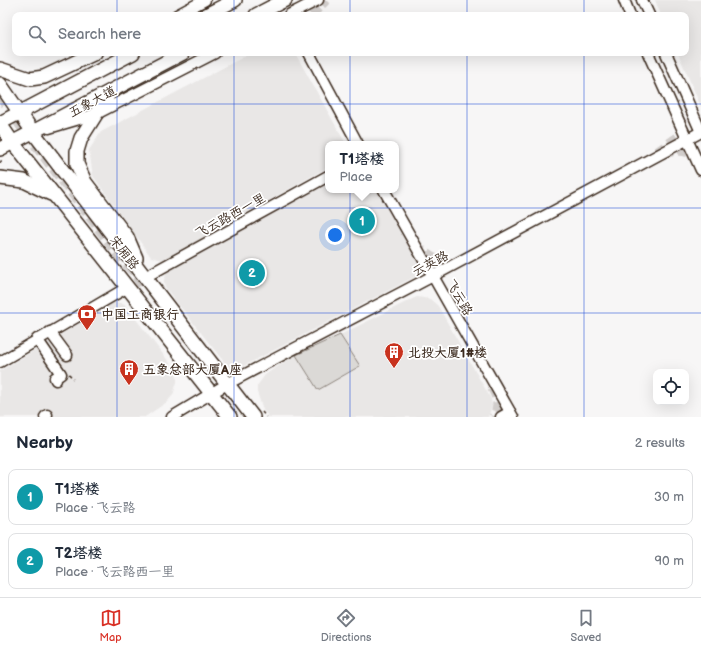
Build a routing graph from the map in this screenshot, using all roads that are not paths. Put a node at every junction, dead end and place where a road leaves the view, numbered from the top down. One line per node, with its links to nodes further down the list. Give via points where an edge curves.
1 (205, 0): 8 (street)
2 (234, 0): 9 (main road)
3 (285, 0): 10 (main road)
4 (318, 0): 7 (street)
5 (624, 0): 11 (street)
6 (642, 0): 12 (street)
7 (304, 11)
8 (183, 12)
9 (212, 12)
10 (262, 12)
11 (629, 12)
12 (648, 12)
13 (89, 56): 20 (main road, via 44,77 30,79)
14 (127, 56): 23 (main road, 五象大道)
15 (177, 56): 22 (main road, 五象大道)
16 (209, 56): 24 (street)
17 (311, 56): 29 (street)
18 (649, 56): 28 (street)
19 (667, 56): 27 (street)
20 (0, 69)
21 (1, 83): 23 (main road, 宋厢路)
22 (110, 92): 24 (main road); 26 (main road, 五象大道)
23 (19, 113): 25 (main road, 五象大道); 26 (main road, 宋厢路)
24 (96, 114): 26 (street); 38 (main road, via 81,138 77,164 85,182 128,237)
25 (0, 123): 30 (main road, 宋厢路)
26 (33, 132): 30 (main road, 五象大道); 38 (main road, 宋厢路)
27 (701, 132): 28 (street, 云英路)
28 (688, 139): 32 (street); 37 (street, 云英路)
29 (356, 141)
30 (13, 143): 31 (main road, 五象大道); 36 (main road, 宋厢路)
31 (0, 149)
32 (701, 170)
33 (0, 178): 36 (main road, via 24,181)
34 (325, 178): 38 (street, 飞云路西一里)
35 (386, 193): 37 (street, 飞云路)
36 (58, 199): 39 (main road, 宋厢路)
37 (433, 276): 46 (street, 云英路); 48 (street, 飞云路)
38 (145, 278): 46 (main road, 宋厢路)
39 (128, 287): 40 (street); 47 (main road, 宋厢路)
40 (50, 332): 41 (street); 42 (street)
41 (38, 339): 43 (street); 44 (street, via 63,372); 45 (street, via 61,374 55,378)
42 (67, 355)
43 (0, 362)
44 (65, 371)
45 (56, 380)
46 (227, 384): 47 (street, 云英路); 51 (main road, 宋厢路)
47 (211, 393): 49 (street, 云英路); 50 (main road, 宋厢路)
48 (512, 414): 52 (street)
49 (172, 417)
50 (230, 417)
51 (253, 417)
52 (501, 417)

